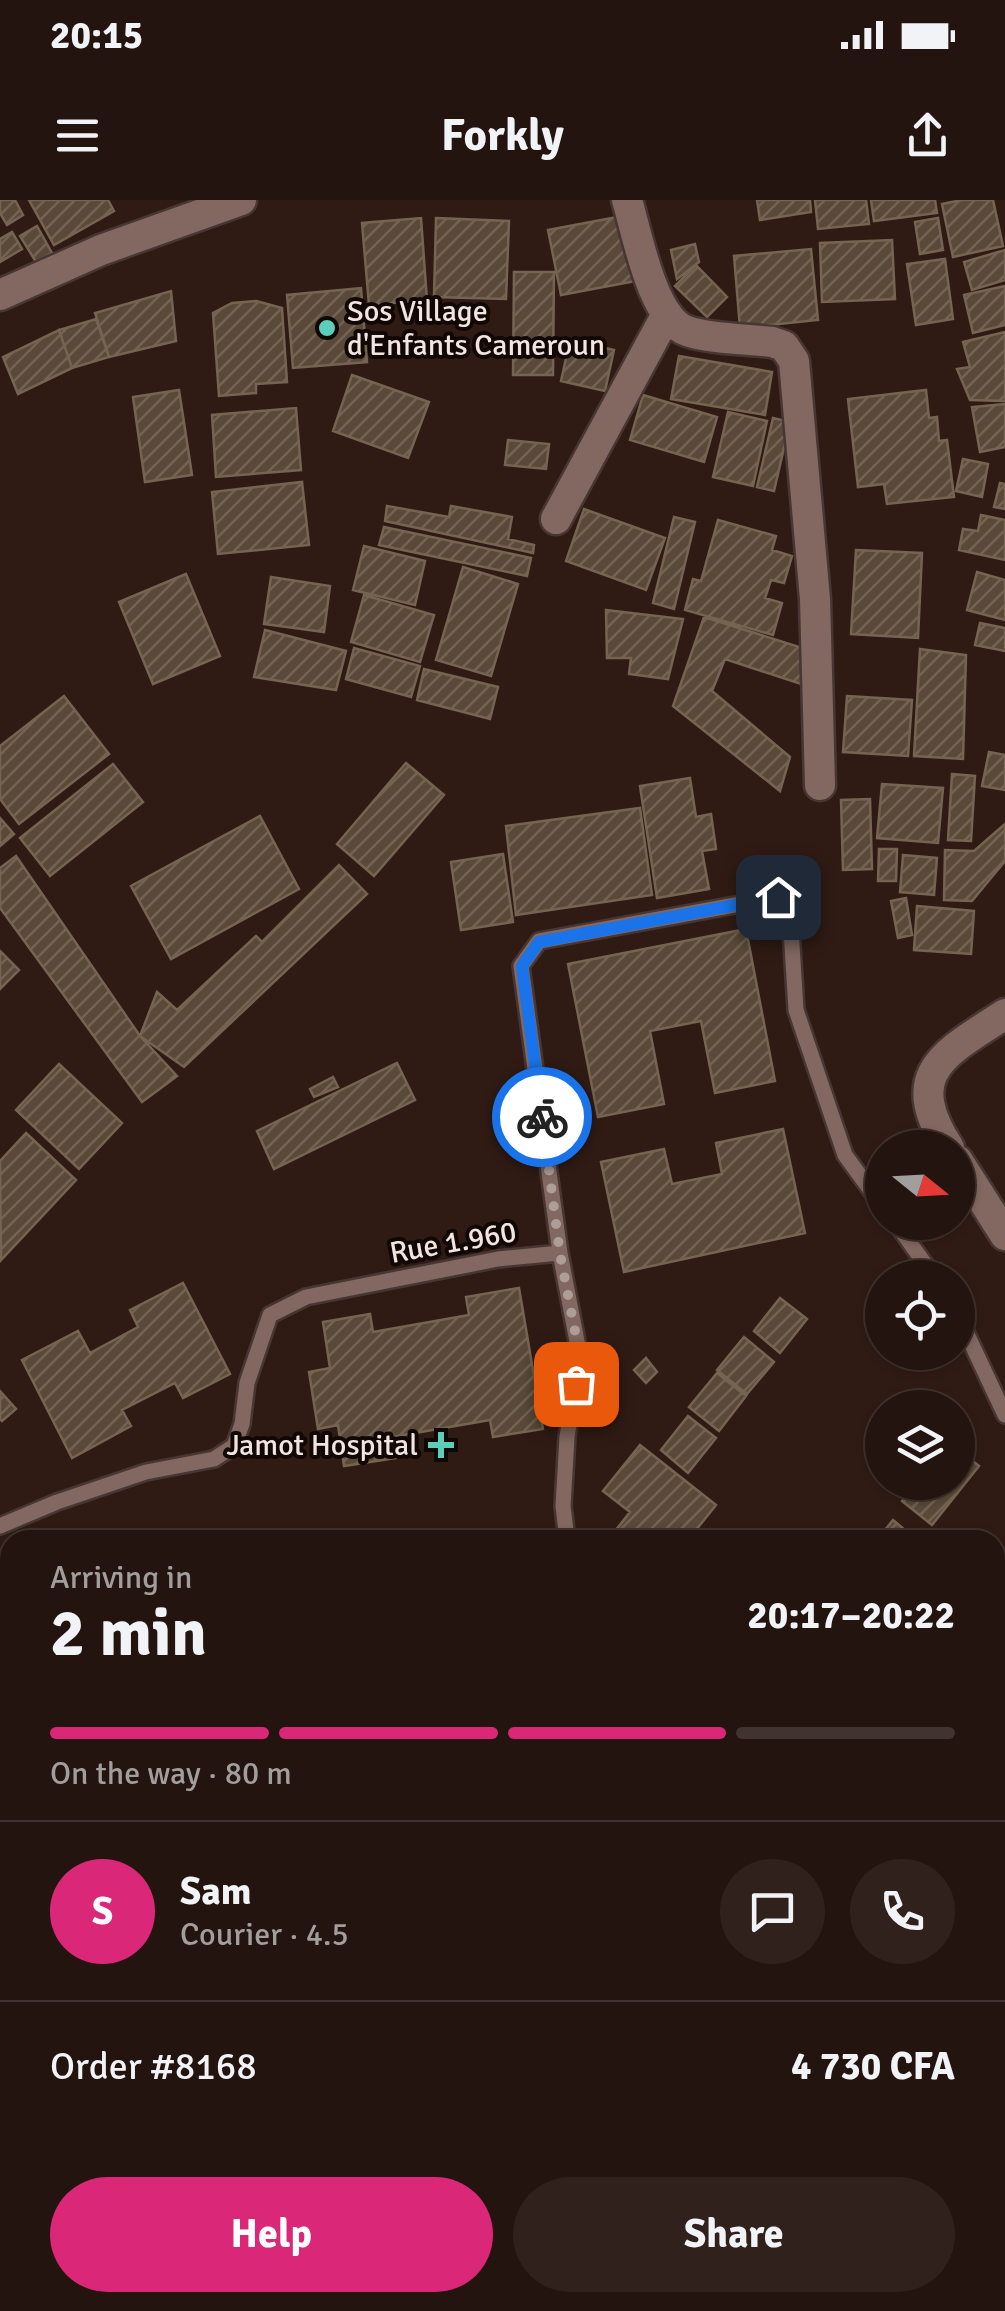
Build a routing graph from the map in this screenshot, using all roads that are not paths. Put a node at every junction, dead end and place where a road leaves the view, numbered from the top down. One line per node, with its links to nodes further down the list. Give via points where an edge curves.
1 (628, 200): 4 (street)
2 (228, 202): 3 (street)
3 (0, 295)
4 (667, 314): 5 (street); 6 (street, via 685,331 784,346 794,361 815,599)
5 (556, 519)
6 (820, 784)
7 (1005, 1014): 8 (street, via 938,1064 928,1094)
8 (938, 1130)
9 (865, 1183): 12 (lane, Rue 1.960, via 845,1155 796,1010 790,913 778,897 539,942 522,966)
10 (975, 1187): 11 (street)
11 (1005, 1234)
12 (560, 1254): 15 (lane, Rue 1.960, via 498,1259 306,1297 270,1315 234,1446 214,1459 146,1472); 16 (lane, via 580,1357 568,1436)
13 (975, 1351): 14 (lane)
14 (1005, 1415)
15 (0, 1526)
16 (566, 1530)

